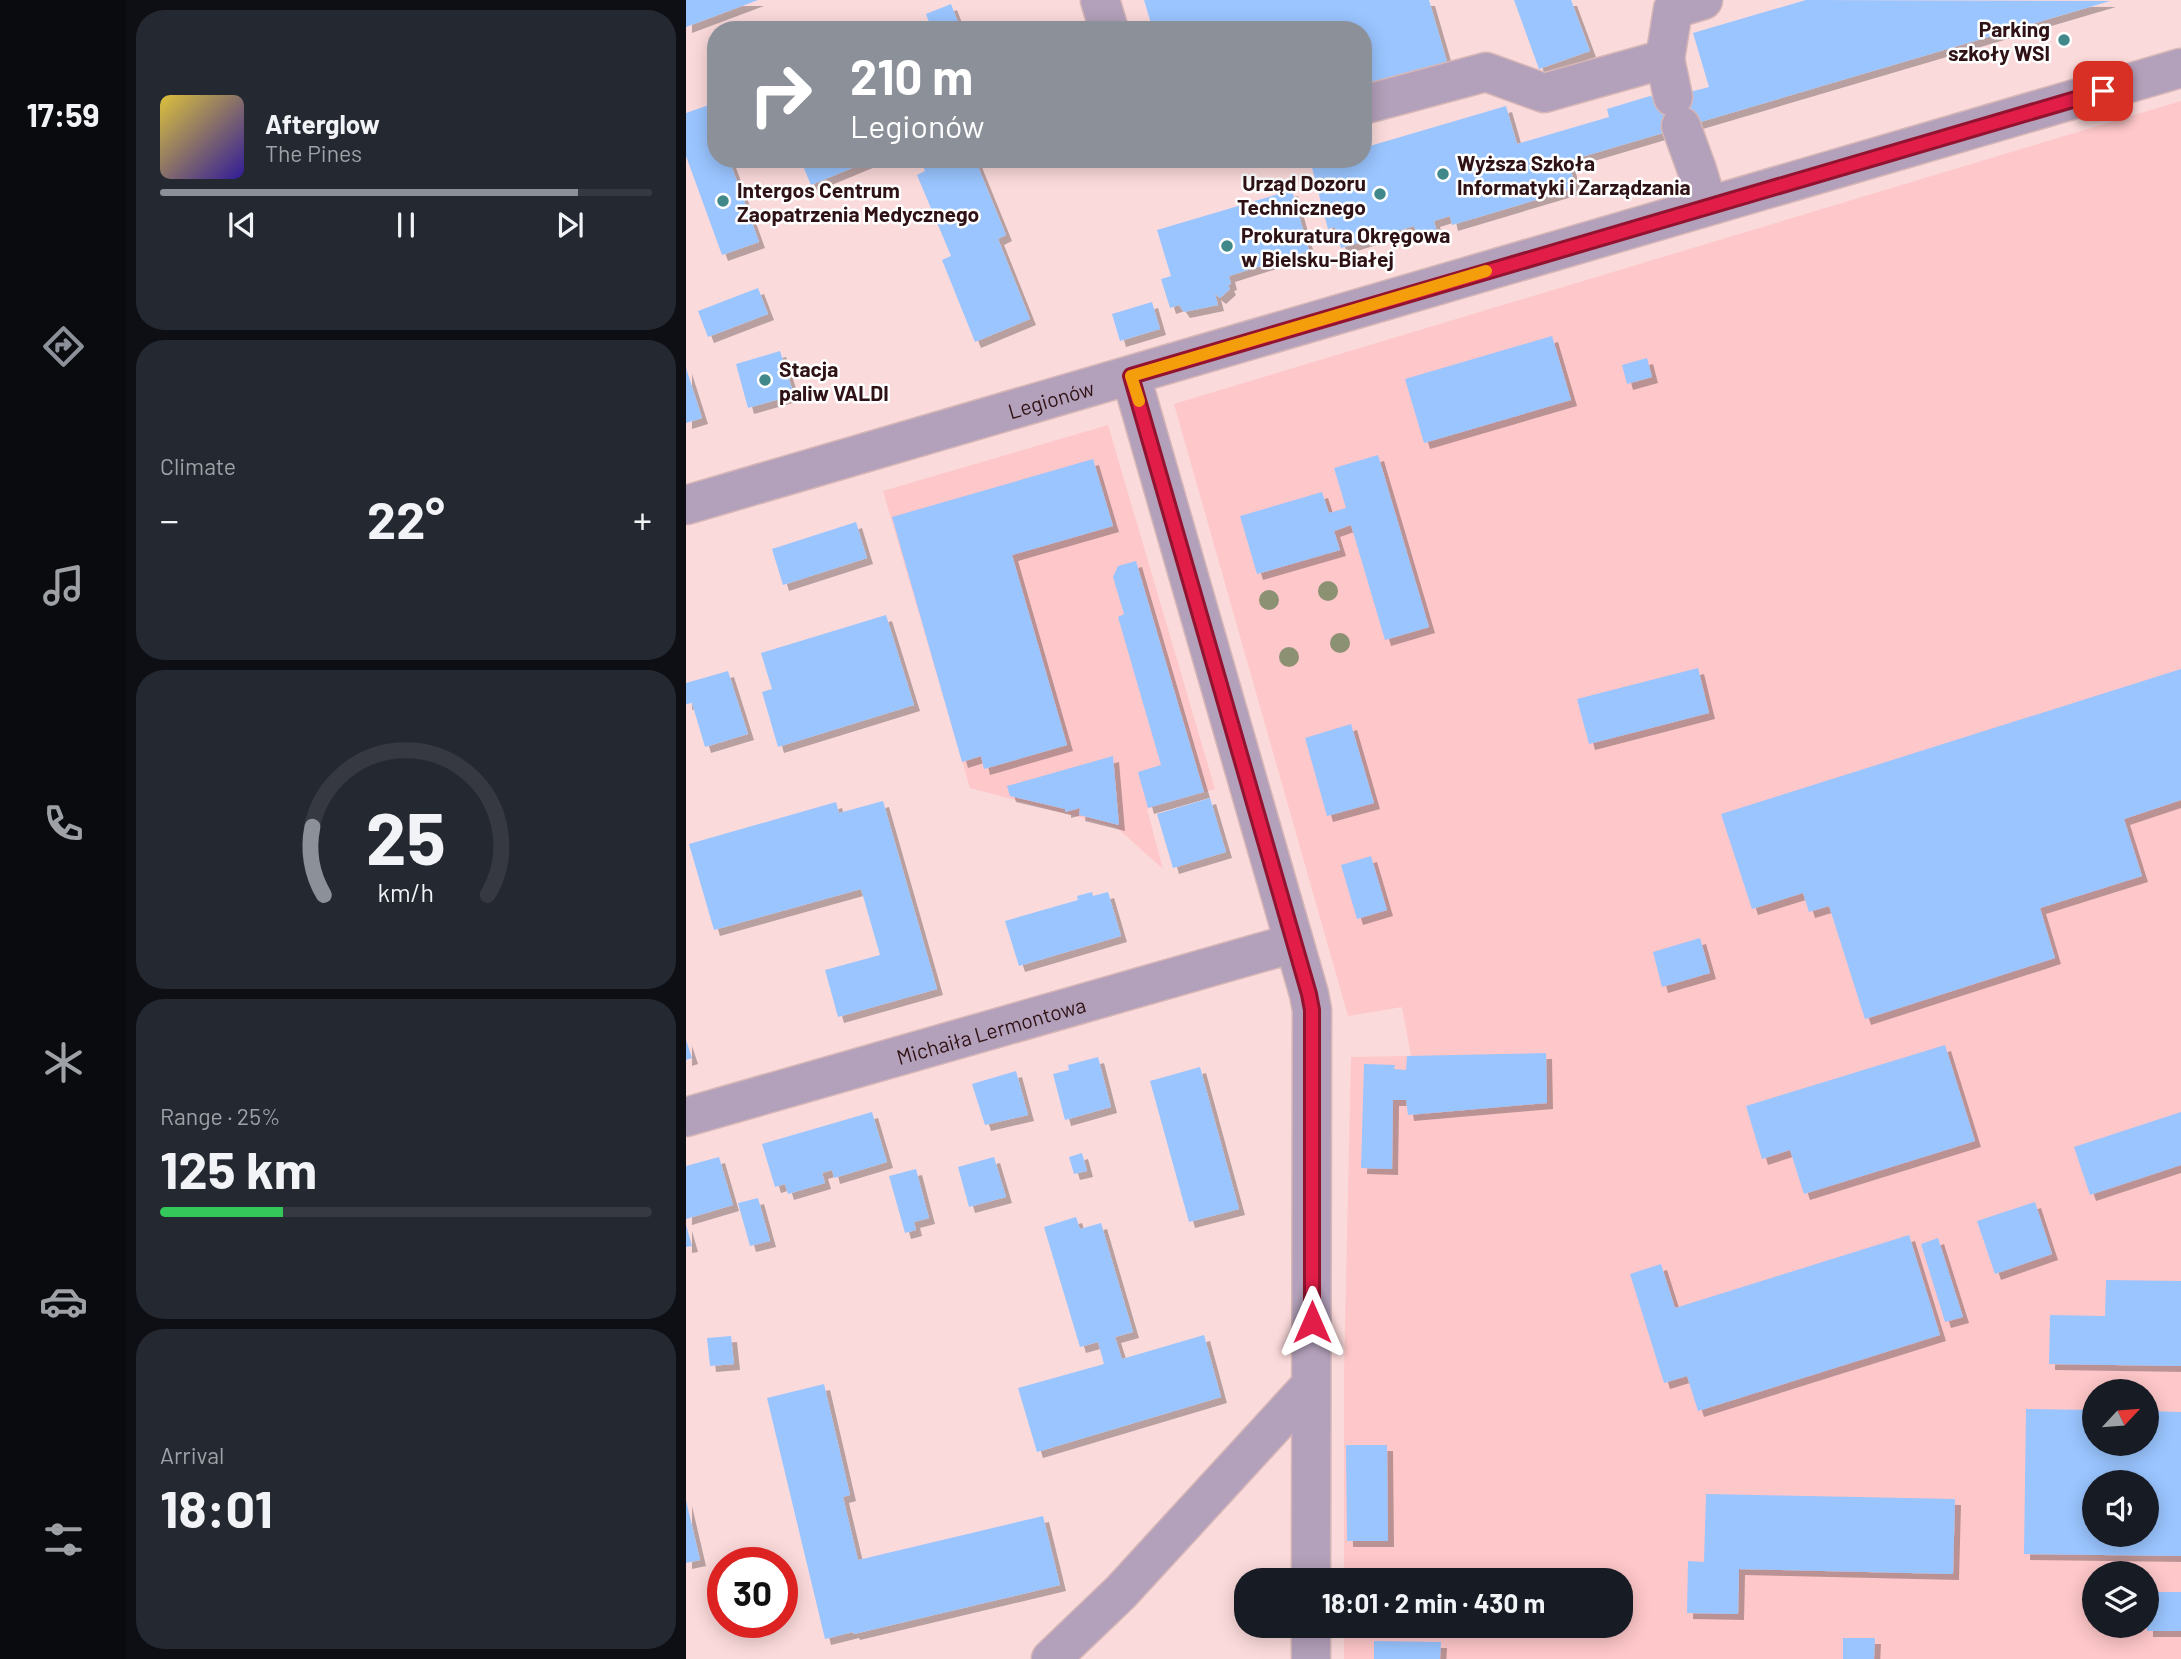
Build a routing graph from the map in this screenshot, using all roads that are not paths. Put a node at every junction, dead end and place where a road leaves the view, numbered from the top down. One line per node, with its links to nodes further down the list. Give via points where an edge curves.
1 (1100, 0): 3 (street)
2 (1703, 0): 4 (street, via 1674,9)
3 (1107, 21)
4 (1665, 59): 6 (street, via 1544,93 1486,72); 7 (street)
5 (2181, 68): 7 (street, Legionów)
6 (1372, 103)
7 (1708, 206): 8 (street, Legionów)
8 (1131, 376): 9 (street, Legionów); 10 (street)
9 (686, 505)
10 (1294, 943): 11 (street, Michaiła Lermontowa); 12 (street, via 1312,1010)
11 (686, 1117)
12 (1311, 1385): 13 (street); 15 (street, via 1121,1592)
13 (1311, 1568)
14 (1311, 1638): 16 (street)
15 (1051, 1659)
16 (1311, 1659)

